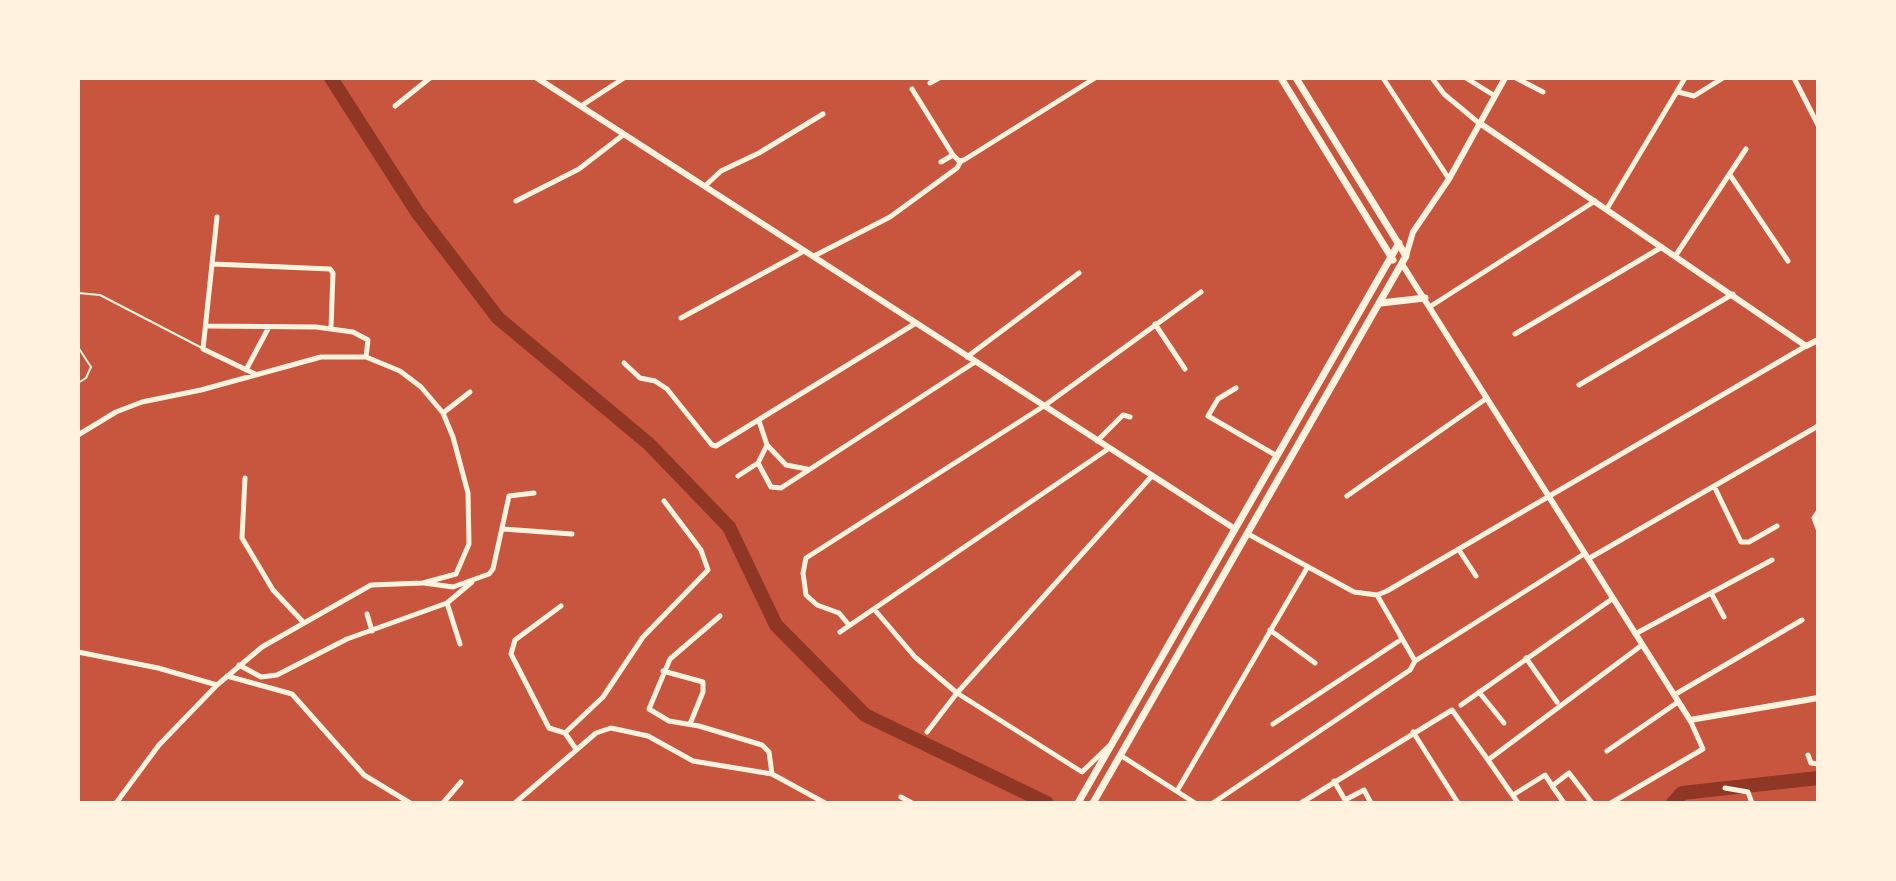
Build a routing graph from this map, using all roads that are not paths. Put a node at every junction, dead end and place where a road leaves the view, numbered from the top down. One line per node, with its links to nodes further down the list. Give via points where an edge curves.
1 (430, 78): 21 (street)
2 (537, 78): 22 (street)
3 (624, 78): 22 (street)
4 (939, 78): 16 (street)
5 (1095, 78): 29 (street)
6 (1281, 78): 45 (main road)
7 (1296, 78): 39 (main road)
8 (1383, 78): 32 (street)
9 (1432, 78): 24 (street)
10 (1466, 78): 20 (street)
11 (1505, 78): 20 (street)
12 (1516, 78): 18 (street)
13 (1685, 78): 19 (street)
14 (1723, 78): 19 (street, via 1694,96)
15 (1794, 78): 25 (street)
16 (930, 83)
17 (912, 89): 28 (street)
18 (1543, 92)
19 (1678, 92): 36 (street)
20 (1495, 96): 24 (street)
21 (395, 106)
22 (581, 106): 26 (street)
23 (823, 114): 33 (street, via 721,171)
24 (1481, 124): 32 (street); 34 (street)
25 (1818, 125)
26 (623, 135): 33 (street); 35 (street, via 579,169)
27 (1746, 149): 31 (street)
28 (953, 155): 29 (street); 30 (street)
29 (961, 161): 43 (street, via 881,223)
30 (941, 162)
31 (1730, 175): 42 (street); 46 (street)
32 (1449, 179): 38 (street)
33 (705, 186): 41 (street)
34 (1596, 200): 36 (street); 55 (street)
35 (516, 201)
36 (1608, 207): 40 (street)
37 (217, 217): 47 (street)
38 (1413, 232): 39 (street); 44 (street)
39 (1399, 243): 44 (main road); 45 (main road)
40 (1663, 246): 42 (street); 62 (street)
41 (805, 250): 43 (street); 56 (street)
42 (1676, 255): 52 (street)
43 (814, 256): 57 (street)
44 (1406, 256): 48 (main road)
45 (1391, 257): 48 (main road); 88 (main road)
46 (1788, 261)
47 (213, 264): 59 (street); 61 (street, via 330,269)
48 (1400, 267): 53 (street); 54 (main road)
49 (1079, 273): 68 (street)
50 (1201, 292): 58 (street)
51 (78, 293): 66 (lane, via 100,295)
52 (1734, 293): 64 (street); 75 (street)
53 (1425, 298): 54 (main road); 55 (street)
54 (1381, 303): 90 (main road)
55 (1431, 306): 78 (street)
56 (681, 318)
57 (916, 323): 68 (street); 82 (street)
58 (1155, 324): 71 (street); 79 (street)
59 (208, 326): 60 (street); 66 (street)
60 (269, 327): 61 (street); 72 (street)
61 (331, 328): 67 (street, via 365,336 370,344)
62 (1515, 334)
63 (1817, 342): 64 (street)
64 (1806, 346): 98 (street)
65 (78, 347): 74 (lane, via 91,367)
66 (203, 349): 72 (street)
67 (366, 357): 73 (street, via 321,357); 80 (street, via 400,371)
68 (967, 357): 69 (street)
69 (975, 362): 79 (street); 91 (street)
70 (624, 363): 82 (street, via 640,378 667,389 712,445)
71 (1185, 369)
72 (246, 370): 73 (street)
73 (256, 375): 84 (street, via 142,402)
74 (78, 383)
75 (1579, 385)
76 (1236, 388): 88 (street, via 1218,399 1208,415)
77 (470, 392): 80 (street)
78 (1487, 398): 97 (street); 98 (street)
79 (1044, 406): 85 (street); 125 (street, via 806,558 806,595 839,613)
80 (443, 413): 113 (street, via 468,493 469,544 456,574)
81 (1130, 417): 85 (street, via 1123,415)
82 (759, 421): 86 (street)
83 (1818, 426): 95 (street)
84 (78, 435)
85 (1096, 441): 87 (street)
86 (767, 445): 89 (street); 91 (street, via 786,465)
87 (1108, 449): 93 (street); 119 (street)
88 (1278, 456): 90 (main road); 103 (main road)
89 (758, 463): 91 (street, via 776,488); 92 (street)
90 (1289, 463): 106 (main road)
91 (808, 469)
92 (738, 476)
93 (1151, 477): 103 (street); 142 (street)
94 (245, 478): 124 (street, via 242,538 273,590)
95 (1714, 486): 101 (street, via 1741,542); 108 (street)
96 (534, 493): 102 (street, via 509,496)
97 (1347, 496)
98 (1547, 496): 107 (street); 108 (street)
99 (664, 501): 153 (street, via 701,550 708,570 643,637 603,697)
100 (1816, 515): 104 (street)
101 (1777, 526)
102 (503, 529): 105 (street); 112 (street, via 493,569)
103 (1235, 529): 154 (main road)
104 (1818, 529)
105 (572, 534)
106 (1248, 534): 110 (street); 157 (main road)
107 (1459, 550): 111 (street); 115 (street)
108 (1586, 556): 116 (street); 135 (street)
109 (1772, 560): 114 (street)
110 (1307, 568): 115 (street, via 1354,592); 126 (street)
111 (1476, 576)
112 (473, 581): 113 (street, via 438,588); 117 (street)
113 (423, 583): 124 (street, via 371,585)
114 (1711, 593): 122 (street); 129 (street)
115 (1377, 595): 130 (street)
116 (1612, 599): 129 (street); 134 (street)
117 (447, 603): 127 (street); 131 (street)
118 (561, 606): 153 (street, via 515,640 511,654 549,728)
119 (874, 609): 125 (street); 142 (street, via 915,657)
120 (367, 614): 127 (street)
121 (720, 616): 138 (street, via 686,643)
122 (1724, 617)
123 (1802, 620): 143 (street)
124 (304, 623): 137 (street)
125 (849, 625): 128 (street)
126 (1270, 630): 136 (street); 166 (street)
127 (372, 631): 137 (street, via 270,677)
128 (840, 632)
129 (1635, 634): 132 (street)
130 (1402, 639): 135 (street); 150 (street)
131 (460, 644)
132 (1642, 645): 143 (street); 159 (street)
133 (78, 652): 140 (street)
134 (1526, 658): 141 (street); 145 (street)
135 (1415, 661): 178 (street, via 1410,670)
136 (1315, 663)
137 (239, 665): 139 (street)
138 (663, 671): 149 (street, via 649,709 658,718); 149 (street, via 703,682)
139 (227, 676): 140 (street); 171 (street, via 292,694 364,775)
140 (217, 685): 170 (street, via 159,745)
141 (1479, 692): 146 (street); 148 (street)
142 (957, 693): 151 (street); 154 (street, via 1082,772)
143 (1676, 698): 147 (street); 156 (street)
144 (1818, 698): 147 (street)
145 (1557, 702)
146 (1461, 705)
147 (1690, 720): 185 (street, via 1703,749)
148 (1504, 723)
149 (690, 724): 161 (street, via 762,745 769,752)
150 (1273, 724)
151 (927, 732)
152 (1413, 732): 159 (street, via 1452,710); 162 (street); 181 (street)
153 (565, 733): 155 (street)
154 (1112, 744): 169 (main road)
155 (576, 749): 161 (street, via 611,728 648,736 693,761); 173 (street)
156 (1607, 751)
157 (1120, 755): 166 (street); 176 (main road)
158 (1808, 755): 160 (street)
159 (1488, 760): 167 (street)
160 (1818, 764)
161 (772, 774): 174 (street)
162 (1334, 781): 179 (street); 180 (street, via 1345,800 1364,790)
163 (461, 782): 172 (street)
164 (1553, 787): 167 (street, via 1545,775); 183 (street); 184 (street, via 1571,773)
165 (1725, 788): 186 (street, via 1751,793)
166 (1177, 791): 177 (street)
167 (1513, 795): 182 (street)
168 (901, 797): 175 (street)
169 (1079, 801)
170 (116, 803)
171 (410, 803)
172 (443, 803)
173 (515, 803)
174 (825, 803)
175 (912, 803)
176 (1093, 803)
177 (1195, 803)
178 (1213, 803)
179 (1301, 803)
180 (1371, 803)
181 (1458, 803)
182 (1518, 803)
183 (1564, 803)
184 (1592, 803)
185 (1611, 803)
186 (1752, 803)

